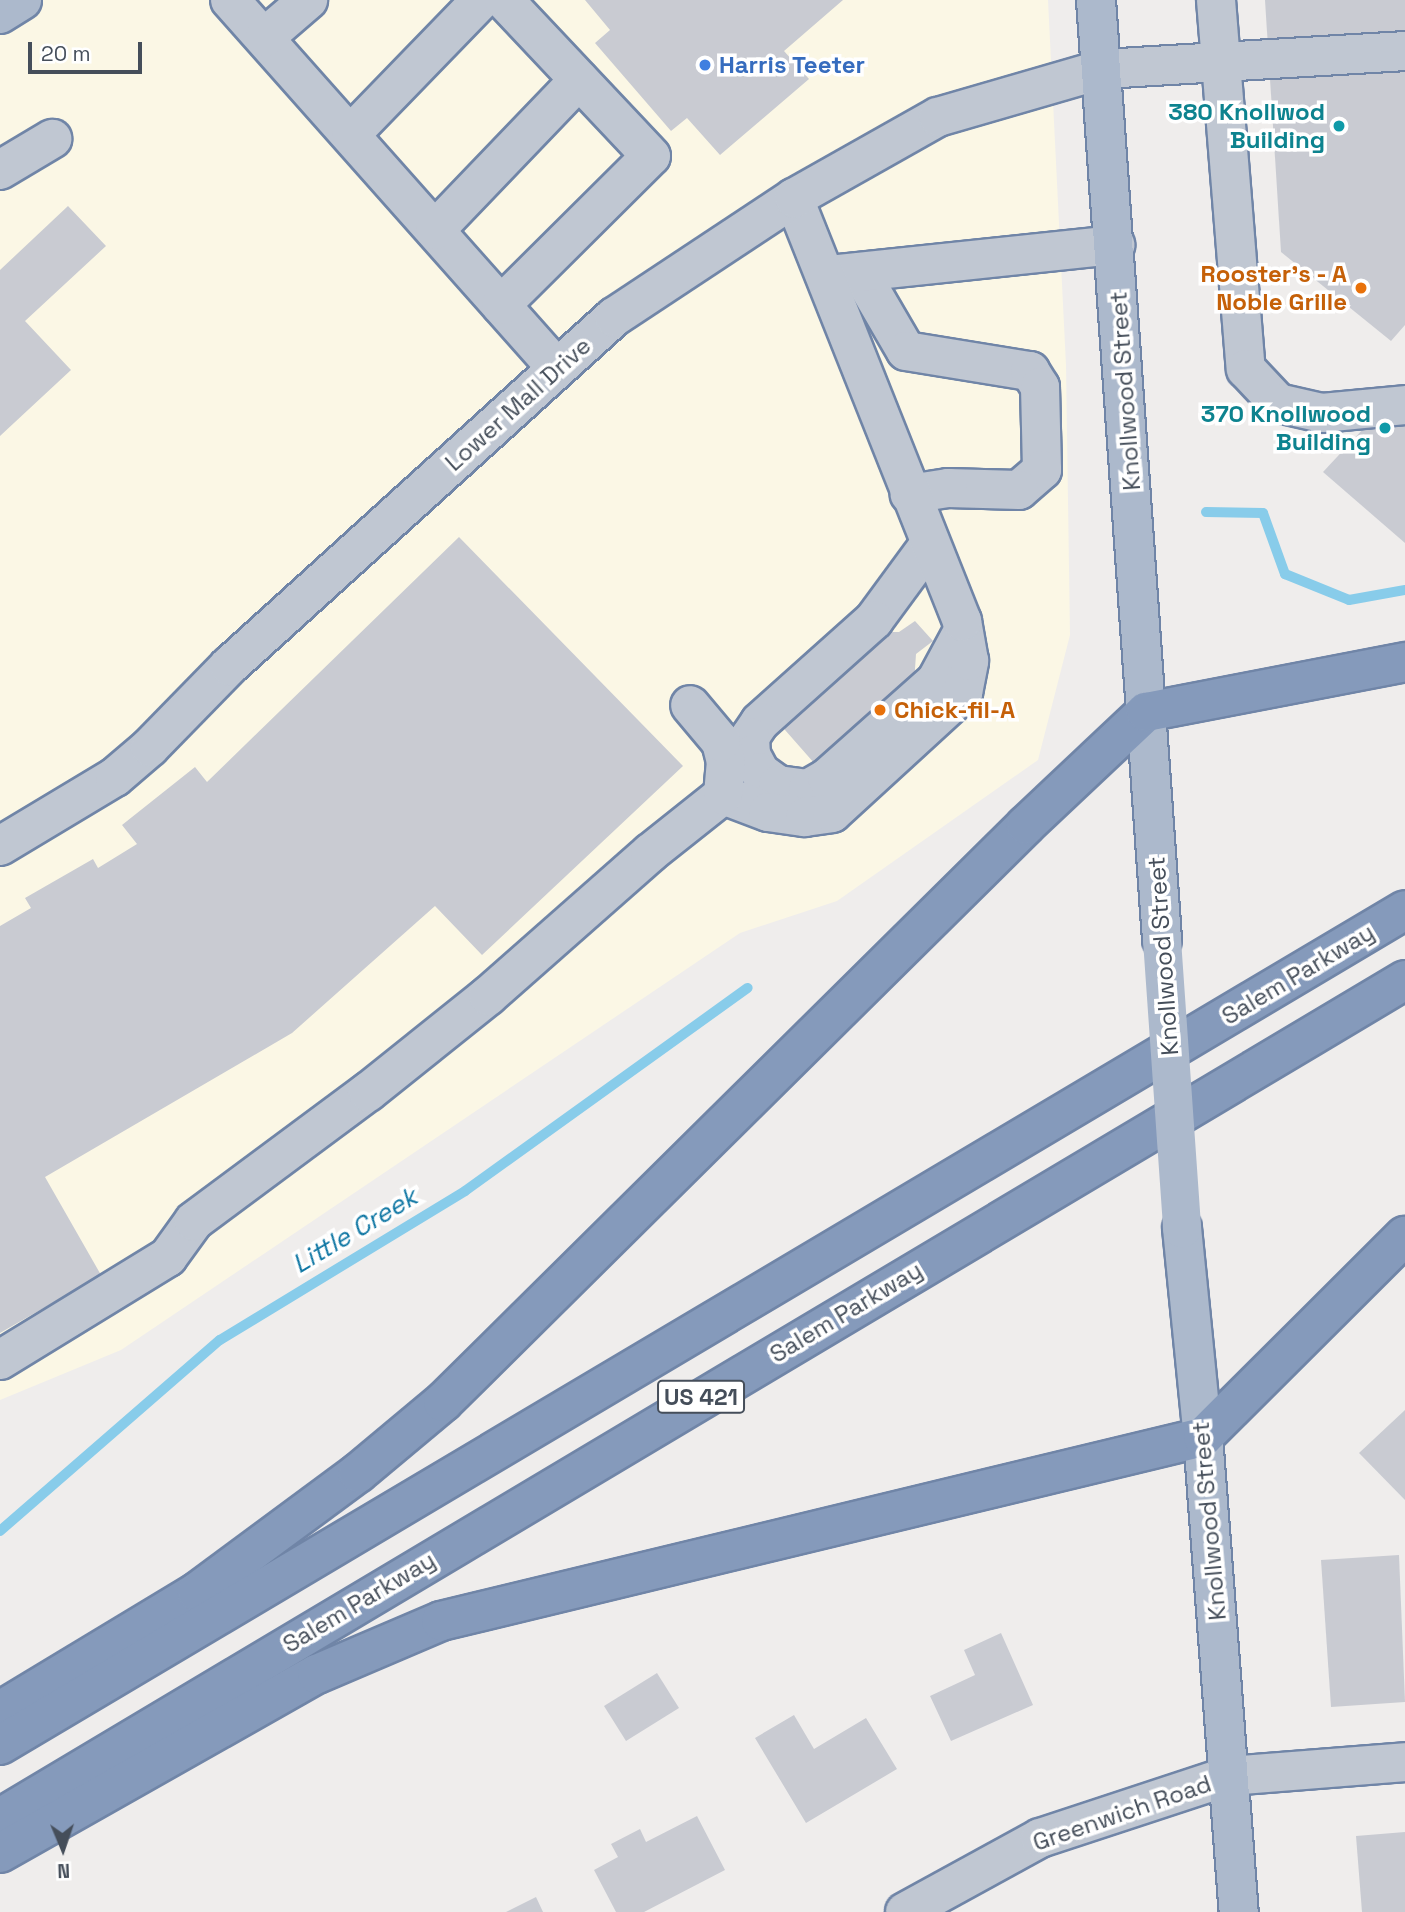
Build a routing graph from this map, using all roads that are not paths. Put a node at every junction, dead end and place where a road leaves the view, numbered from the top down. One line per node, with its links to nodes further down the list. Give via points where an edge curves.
1 (22, 0): 8 (main road)
2 (230, 0): 9 (street)
3 (308, 0): 9 (street)
4 (481, 0): 14 (street)
5 (504, 0): 13 (street)
6 (1096, 0): 12 (main road, Knollwood Street)
7 (1216, 0): 11 (street)
8 (0, 14)
9 (265, 37): 14 (street)
10 (1405, 51): 11 (street, Lower Mall Drive)
11 (1223, 63): 12 (street, Lower Mall Drive); 23 (street, via 1246,369 1278,403 1322,413)
12 (1103, 69): 17 (street, Lower Mall Drive, via 938,117); 19 (main road, Knollwood Street)
13 (579, 80): 18 (street); 21 (street, via 652,156)
14 (351, 134): 18 (street)
15 (52, 139): 16 (street)
16 (0, 170)
17 (793, 198): 20 (street); 22 (street, Lower Mall Drive, via 614,317)
18 (435, 230): 21 (street)
19 (1115, 245): 20 (street); 29 (main road, Knollwood Street)
20 (842, 274): 24 (street); 24 (street, via 906,351 1030,371 1040,387 1042,470 1019,490 948,488)
21 (501, 304): 22 (street)
22 (557, 368): 31 (street, Lower Mall Drive, via 229,666 141,755 115,777)
23 (1405, 405)
24 (909, 494): 25 (street)
25 (935, 560): 26 (street); 26 (street, via 760,722 750,737 751,755 760,772 778,785 808,789 827,778 936,681)
26 (964, 631): 30 (street, via 969,661 962,692 832,813 805,817 768,812)
27 (1405, 662): 29 (highway)
28 (690, 705): 30 (street, via 721,742 726,762)
29 (1146, 712): 36 (main road, Knollwood Street, bridge, via 1182,1228); 37 (highway, via 443,1402 358,1473 197,1592)
30 (723, 795): 35 (street, via 390,1075 194,1221 168,1257)
31 (0, 846)
32 (1405, 910): 38 (highway, Salem Parkway / US 421)
33 (1405, 980): 41 (highway, Salem Parkway / US 421)
34 (1405, 1236): 36 (highway)
35 (0, 1360)
36 (1203, 1437): 40 (main road, Knollwood Street); 42 (highway, via 441,1621 305,1681)
37 (0, 1711)
38 (0, 1745)
39 (1405, 1762): 40 (street, Greenwich Road)
40 (1229, 1776): 43 (street, Greenwich Road, via 1040,1838); 44 (main road, Knollwood Street)
41 (0, 1818)
42 (0, 1853)
43 (905, 1912)
44 (1240, 1912)

